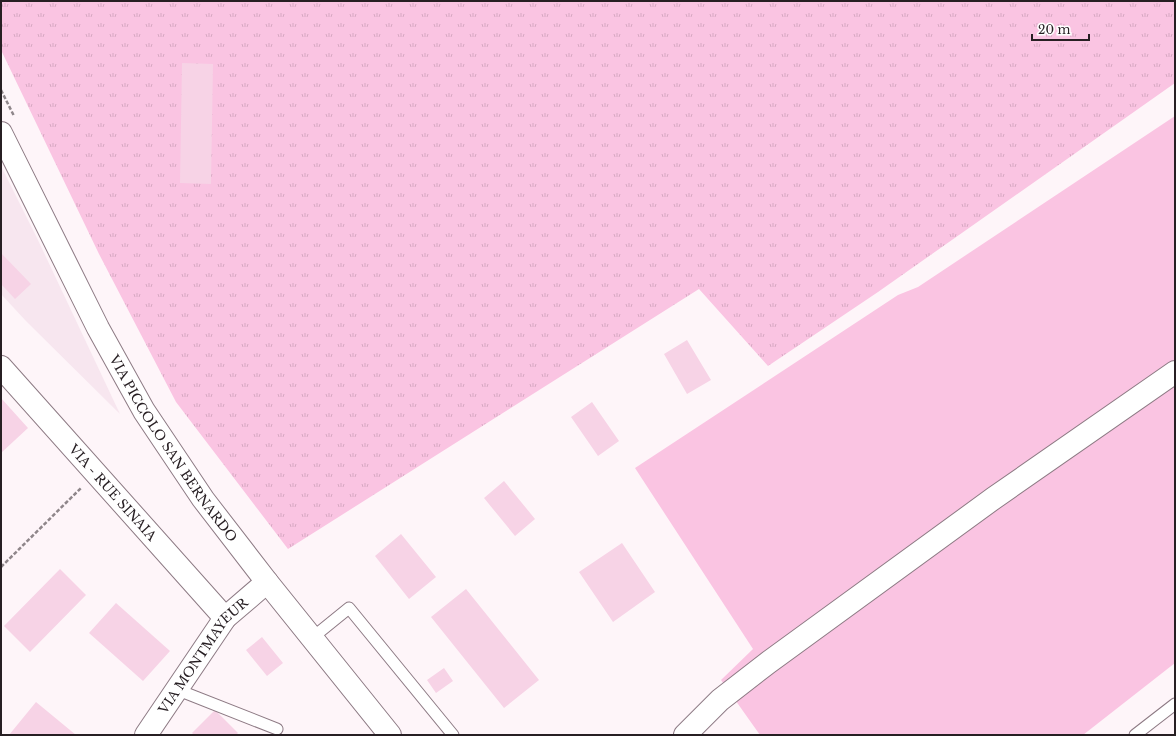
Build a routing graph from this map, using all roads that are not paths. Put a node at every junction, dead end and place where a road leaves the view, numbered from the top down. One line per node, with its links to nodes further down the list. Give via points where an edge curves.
1 (8, 125): 4 (street, VIA PICCOLO SAN BERNARDO, via 98,328 144,411 204,499)
2 (1, 367): 5 (street, VIA - RUE SINAIA)
3 (1175, 372): 13 (street, via 994,498 769,662 720,700)
4 (267, 582): 5 (street, VIA MONTMAYEUR); 6 (street, VIA PICCOLO SAN BERNARDO)
5 (225, 618): 7 (street, VIA MONTMAYEUR)
6 (312, 638): 11 (street, VIA PICCOLO SAN BERNARDO); 12 (lane, via 349,608)
7 (178, 690): 9 (lane); 10 (street, VIA MONTMAYEUR)
8 (1175, 704): 14 (lane)
9 (277, 729)
10 (146, 735)
11 (390, 735)
12 (453, 735)
13 (684, 735)
14 (1136, 735)

